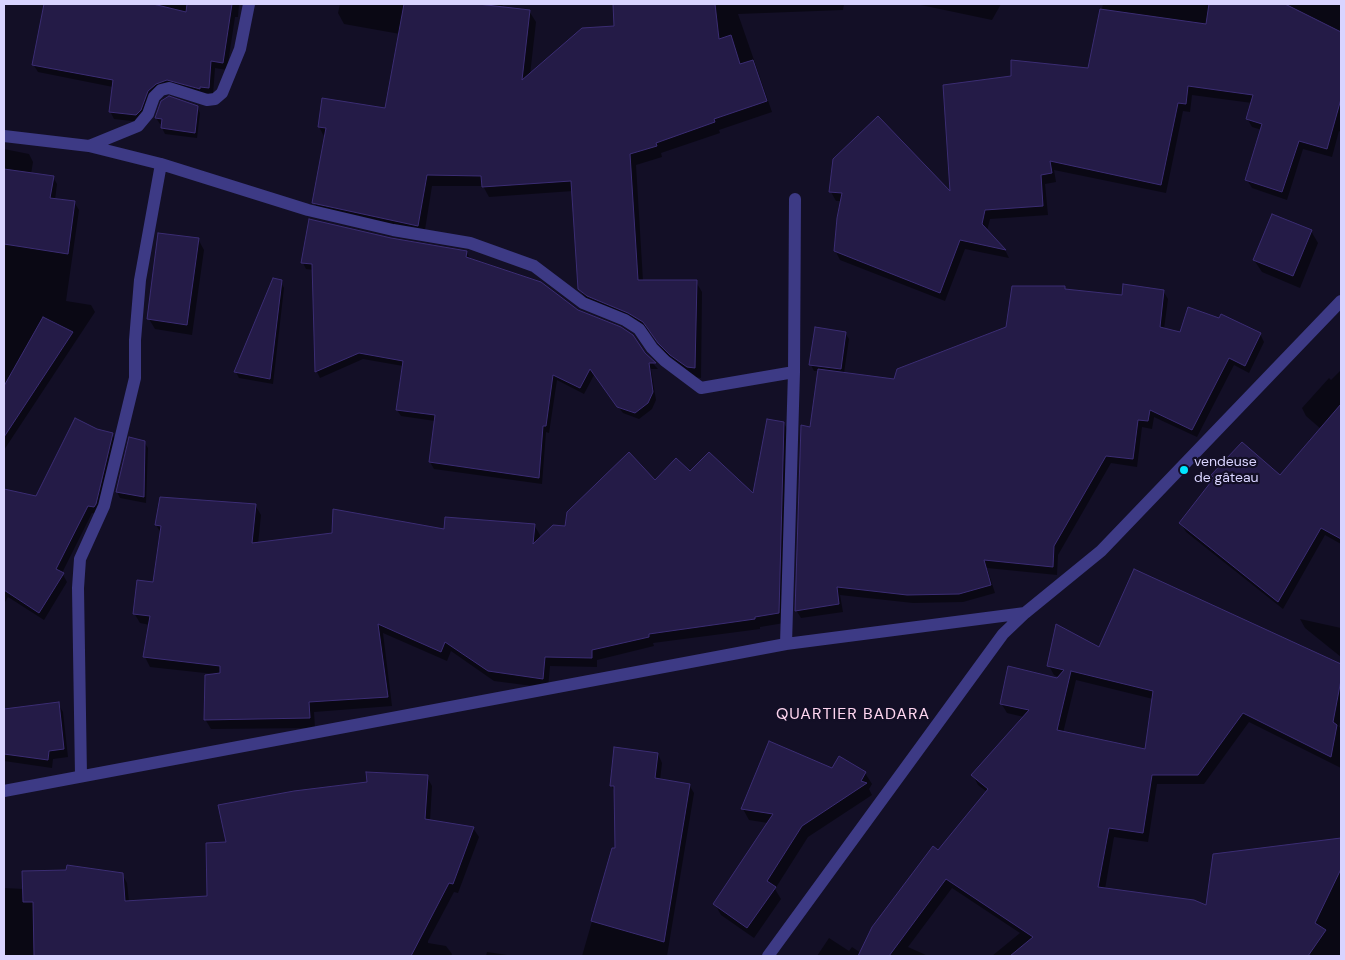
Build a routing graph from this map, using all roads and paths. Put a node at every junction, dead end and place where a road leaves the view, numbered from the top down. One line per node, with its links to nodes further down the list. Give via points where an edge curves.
1 (249, 4): 3 (street, via 240,49 222,93 207,100 169,88 161,90 138,126)
2 (4, 136): 3 (street)
3 (89, 146): 4 (street)
4 (161, 164): 7 (street, via 308,210 393,230 470,243 534,266 583,303 639,329 665,361 701,388); 10 (street, via 140,280 135,378 104,506 80,559)
5 (795, 199): 7 (street)
6 (1341, 301): 8 (street, via 1101,551)
7 (794, 372): 9 (street)
8 (1025, 614): 9 (street); 12 (street, via 1003,634)
9 (786, 644): 10 (street)
10 (81, 776): 11 (street)
11 (4, 791)
12 (768, 956)

